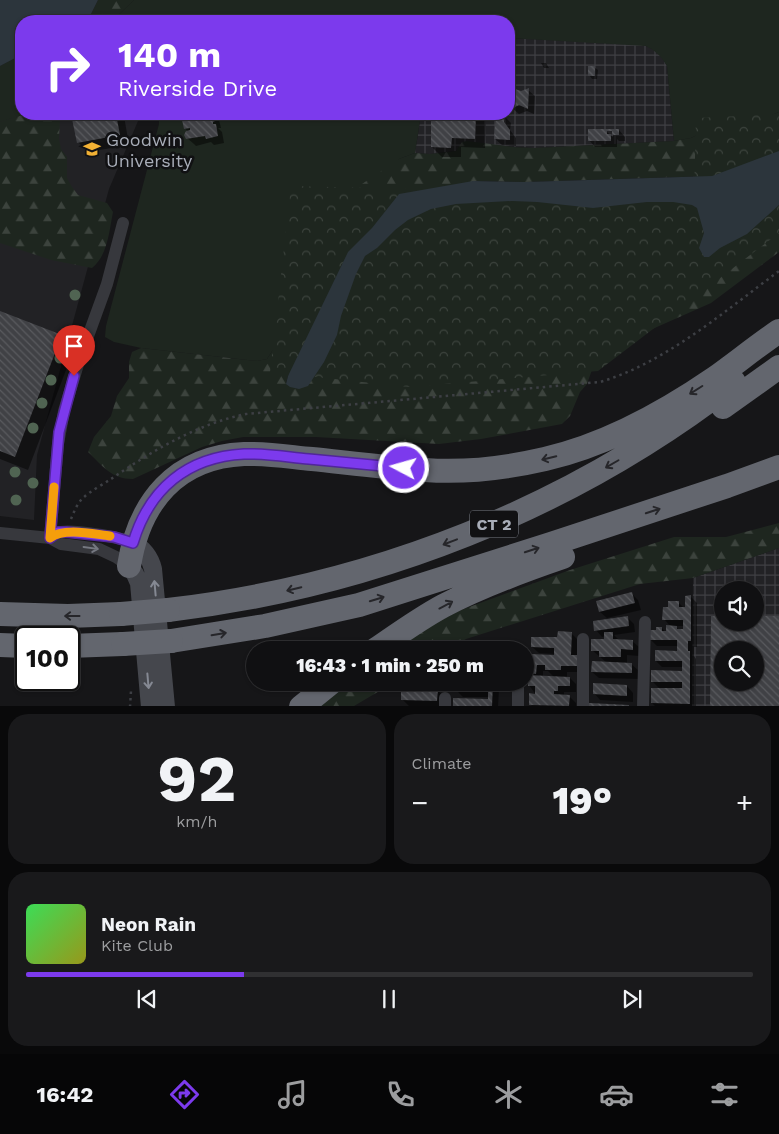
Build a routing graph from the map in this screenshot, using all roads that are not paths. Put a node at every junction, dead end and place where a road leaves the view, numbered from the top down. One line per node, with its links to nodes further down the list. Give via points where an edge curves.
1 (123, 223): 9 (street, via 107,284 64,411)
2 (779, 331): 10 (highway, one-way to 10, via 712,380 653,416 594,444 545,459 449,471 260,454 209,460 182,472 162,489 146,512)
3 (779, 344): 5 (highway, CT 2, via 719,394)
4 (779, 368): 5 (highway, via 688,431 667,441)
5 (641, 446): 12 (highway, CT 2, one-way to 12, bridge, via 524,510 416,555 366,570 287,590 168,610 50,616)
6 (779, 467): 7 (highway, CT 2, one-way to 6)
7 (606, 526): 15 (highway, one-way to 7, via 454,600 570,554); 18 (highway, CT 2, one-way to 7, bridge, via 171,641 248,630 335,611)
8 (0, 533): 9 (street)
9 (50, 538): 10 (street, via 58,532 66,532 114,537); 11 (street, one-way to 11, via 63,545 102,550)
10 (133, 543): 11 (highway); 22 (main road, one-way to 10, via 153,569 148,556)
11 (128, 566): 21 (main road, one-way to 21, via 139,583)
12 (0, 614)
13 (645, 622): 26 (street)
14 (583, 639): 25 (street)
15 (389, 641)
16 (0, 645): 17 (highway)
17 (15, 646)
18 (80, 646)
19 (320, 691): 23 (highway)
20 (518, 691): 24 (street)
21 (150, 706)
22 (166, 706)
23 (301, 706)
24 (518, 706)
25 (583, 706)
26 (643, 706)

